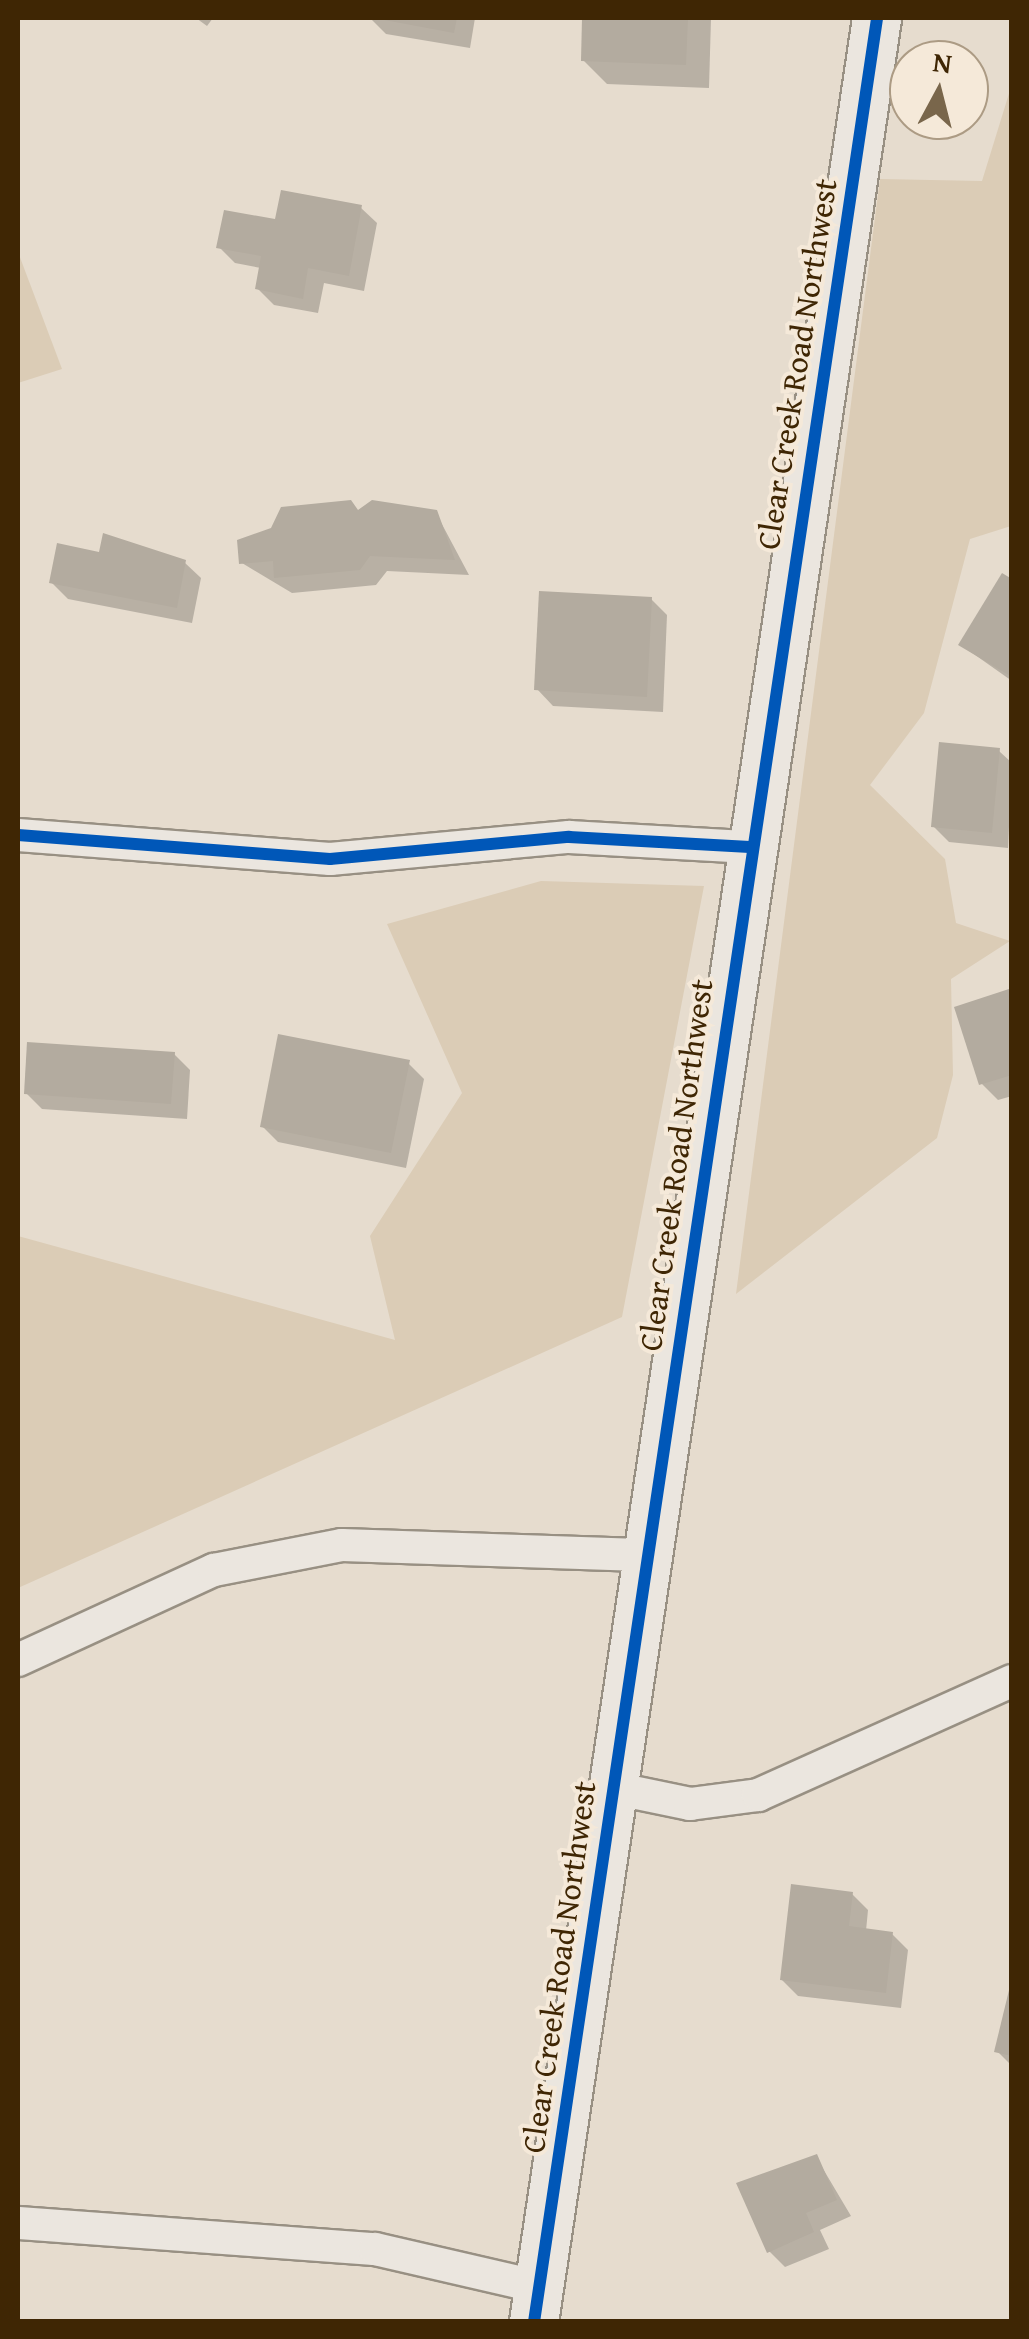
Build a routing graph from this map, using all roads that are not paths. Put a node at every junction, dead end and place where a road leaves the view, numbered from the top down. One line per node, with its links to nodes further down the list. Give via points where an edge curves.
1 (877, 18): 3 (main road, Clear Creek Road Northwest)
2 (18, 835): 3 (street, via 330,859 569,837)
3 (750, 848): 4 (main road, Clear Creek Road Northwest)
4 (648, 1555): 5 (street, via 342,1545 214,1570); 7 (main road, Clear Creek Road Northwest)
5 (18, 1660)
6 (1012, 1681): 7 (street, via 758,1795 690,1804)
7 (613, 1788): 9 (main road, Clear Creek Road Northwest)
8 (18, 2224): 9 (street, via 375,2249)
9 (537, 2304)

